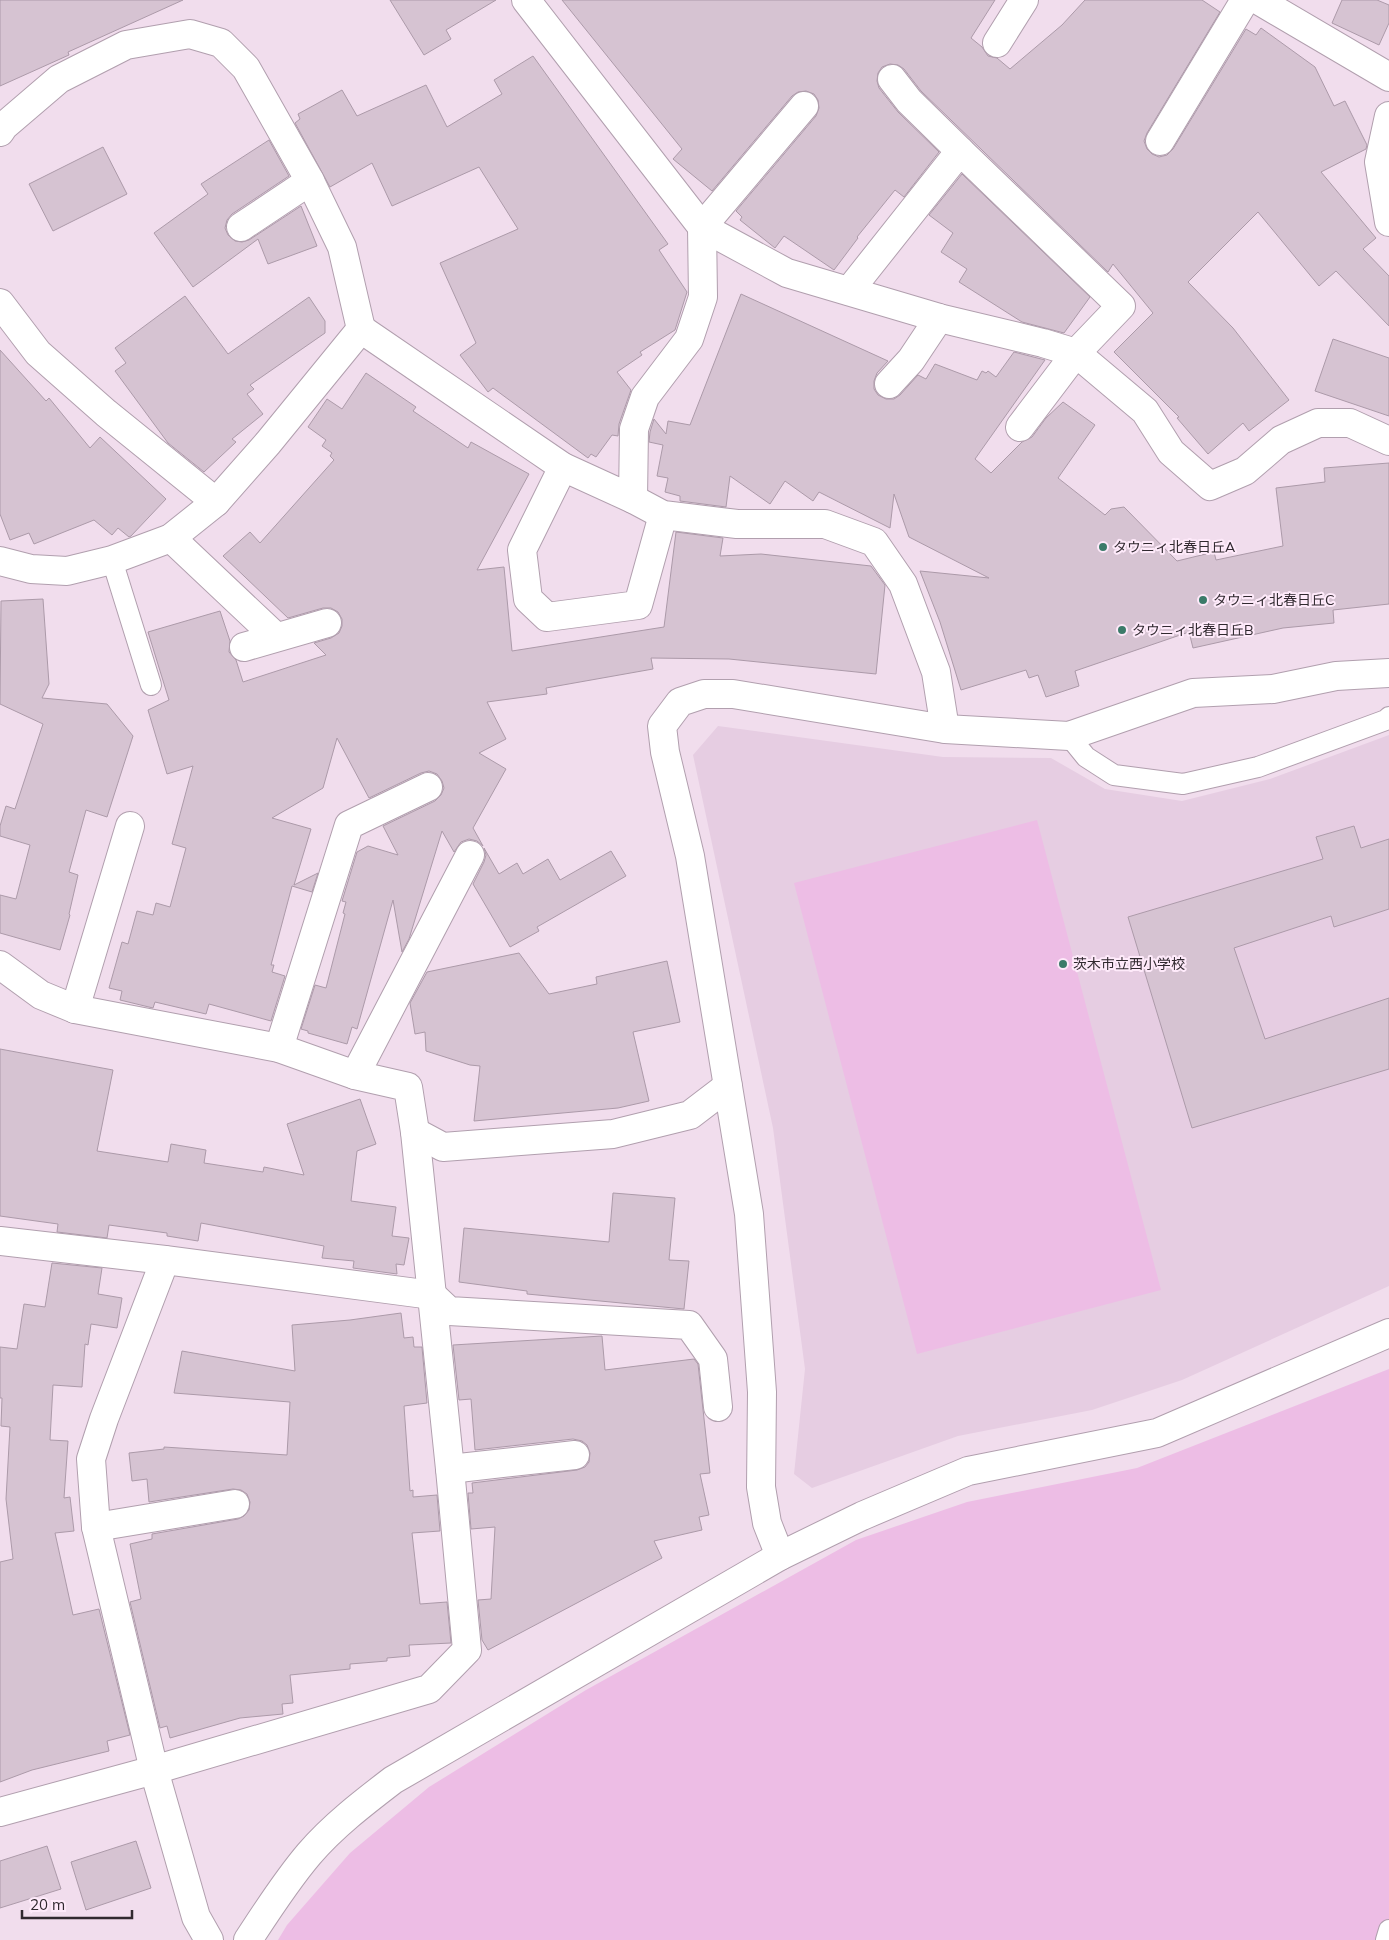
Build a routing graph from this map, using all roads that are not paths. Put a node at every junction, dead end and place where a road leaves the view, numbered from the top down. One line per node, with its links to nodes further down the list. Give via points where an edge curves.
1 (526, 0): 16 (street)
2 (1024, 0): 5 (street)
3 (1245, 0): 11 (street)
4 (1258, 0): 6 (street)
5 (997, 43)
6 (1389, 78)
7 (892, 79): 12 (street, via 909,101)
8 (804, 106): 16 (street)
9 (1389, 116): 14 (street, via 1379,162)
10 (0, 132): 13 (street, via 60,79 126,46 190,34 221,43 246,68)
11 (1160, 141)
12 (960, 151): 17 (street); 21 (street, via 1121,306)
13 (310, 181): 15 (street); 20 (street, via 342,247)
14 (1389, 222)
15 (241, 226)
16 (702, 227): 17 (street, via 787,273); 26 (street, via 703,297 689,339 645,397 634,429)
17 (849, 290): 19 (street)
18 (0, 303): 27 (street, via 38,353)
19 (939, 318): 21 (street); 22 (street, via 912,360)
20 (361, 329): 25 (street); 27 (street)
21 (1076, 353): 23 (street); 24 (street, via 1145,411 1171,452 1210,486 1245,471 1281,440 1318,423 1350,423)
22 (889, 384)
23 (1020, 427)
24 (1389, 441)
25 (563, 467): 26 (street); 28 (street, via 522,550 528,599 547,617 638,605)
26 (633, 499): 28 (street)
27 (216, 502): 29 (street)
28 (663, 515): 38 (street, via 737,524 825,524 874,542 903,584 936,672)
29 (171, 538): 30 (street); 33 (street)
30 (112, 560): 31 (street, via 67,571 31,569); 36 (lane)
31 (0, 561)
32 (327, 624): 33 (street)
33 (276, 637): 34 (street)
34 (244, 647)
35 (1389, 673): 39 (street, via 1336,676 1273,689 1193,693)
36 (151, 685)
37 (1389, 717): 39 (lane, via 1258,767 1183,784 1114,775 1086,757)
38 (946, 729): 39 (street); 47 (street, via 733,694 704,694 680,702 662,726 665,752 690,856)
39 (1069, 736)
40 (428, 787): 45 (street, via 349,826)
41 (130, 826): 44 (street)
42 (470, 855): 46 (street)
43 (0, 965): 44 (street, via 41,995)
44 (76, 1009): 45 (street)
45 (279, 1048): 46 (street)
46 (355, 1075): 48 (street, via 408,1087)
47 (728, 1086): 48 (street, via 690,1115 613,1134 443,1147); 58 (street, via 749,1214 762,1392 761,1487 767,1523)
48 (415, 1132): 51 (street)
49 (0, 1241): 50 (street)
50 (164, 1260): 51 (street); 57 (street, via 91,1459)
51 (432, 1295): 53 (street, via 449,1311 689,1325 713,1359); 55 (street)
52 (1389, 1333): 58 (street, via 1157,1433 968,1471 862,1516)
53 (718, 1407)
54 (575, 1455): 55 (street)
55 (450, 1469): 59 (street, via 467,1650 429,1689)
56 (235, 1504): 57 (street)
57 (96, 1527): 59 (street)
58 (780, 1556): 63 (street, via 393,1780 346,1816 309,1853)
59 (154, 1770): 60 (street); 62 (street, via 196,1917)
60 (0, 1812)
61 (1389, 1930): 64 (lane)
62 (209, 1940)
63 (248, 1940)
64 (1386, 1940)

